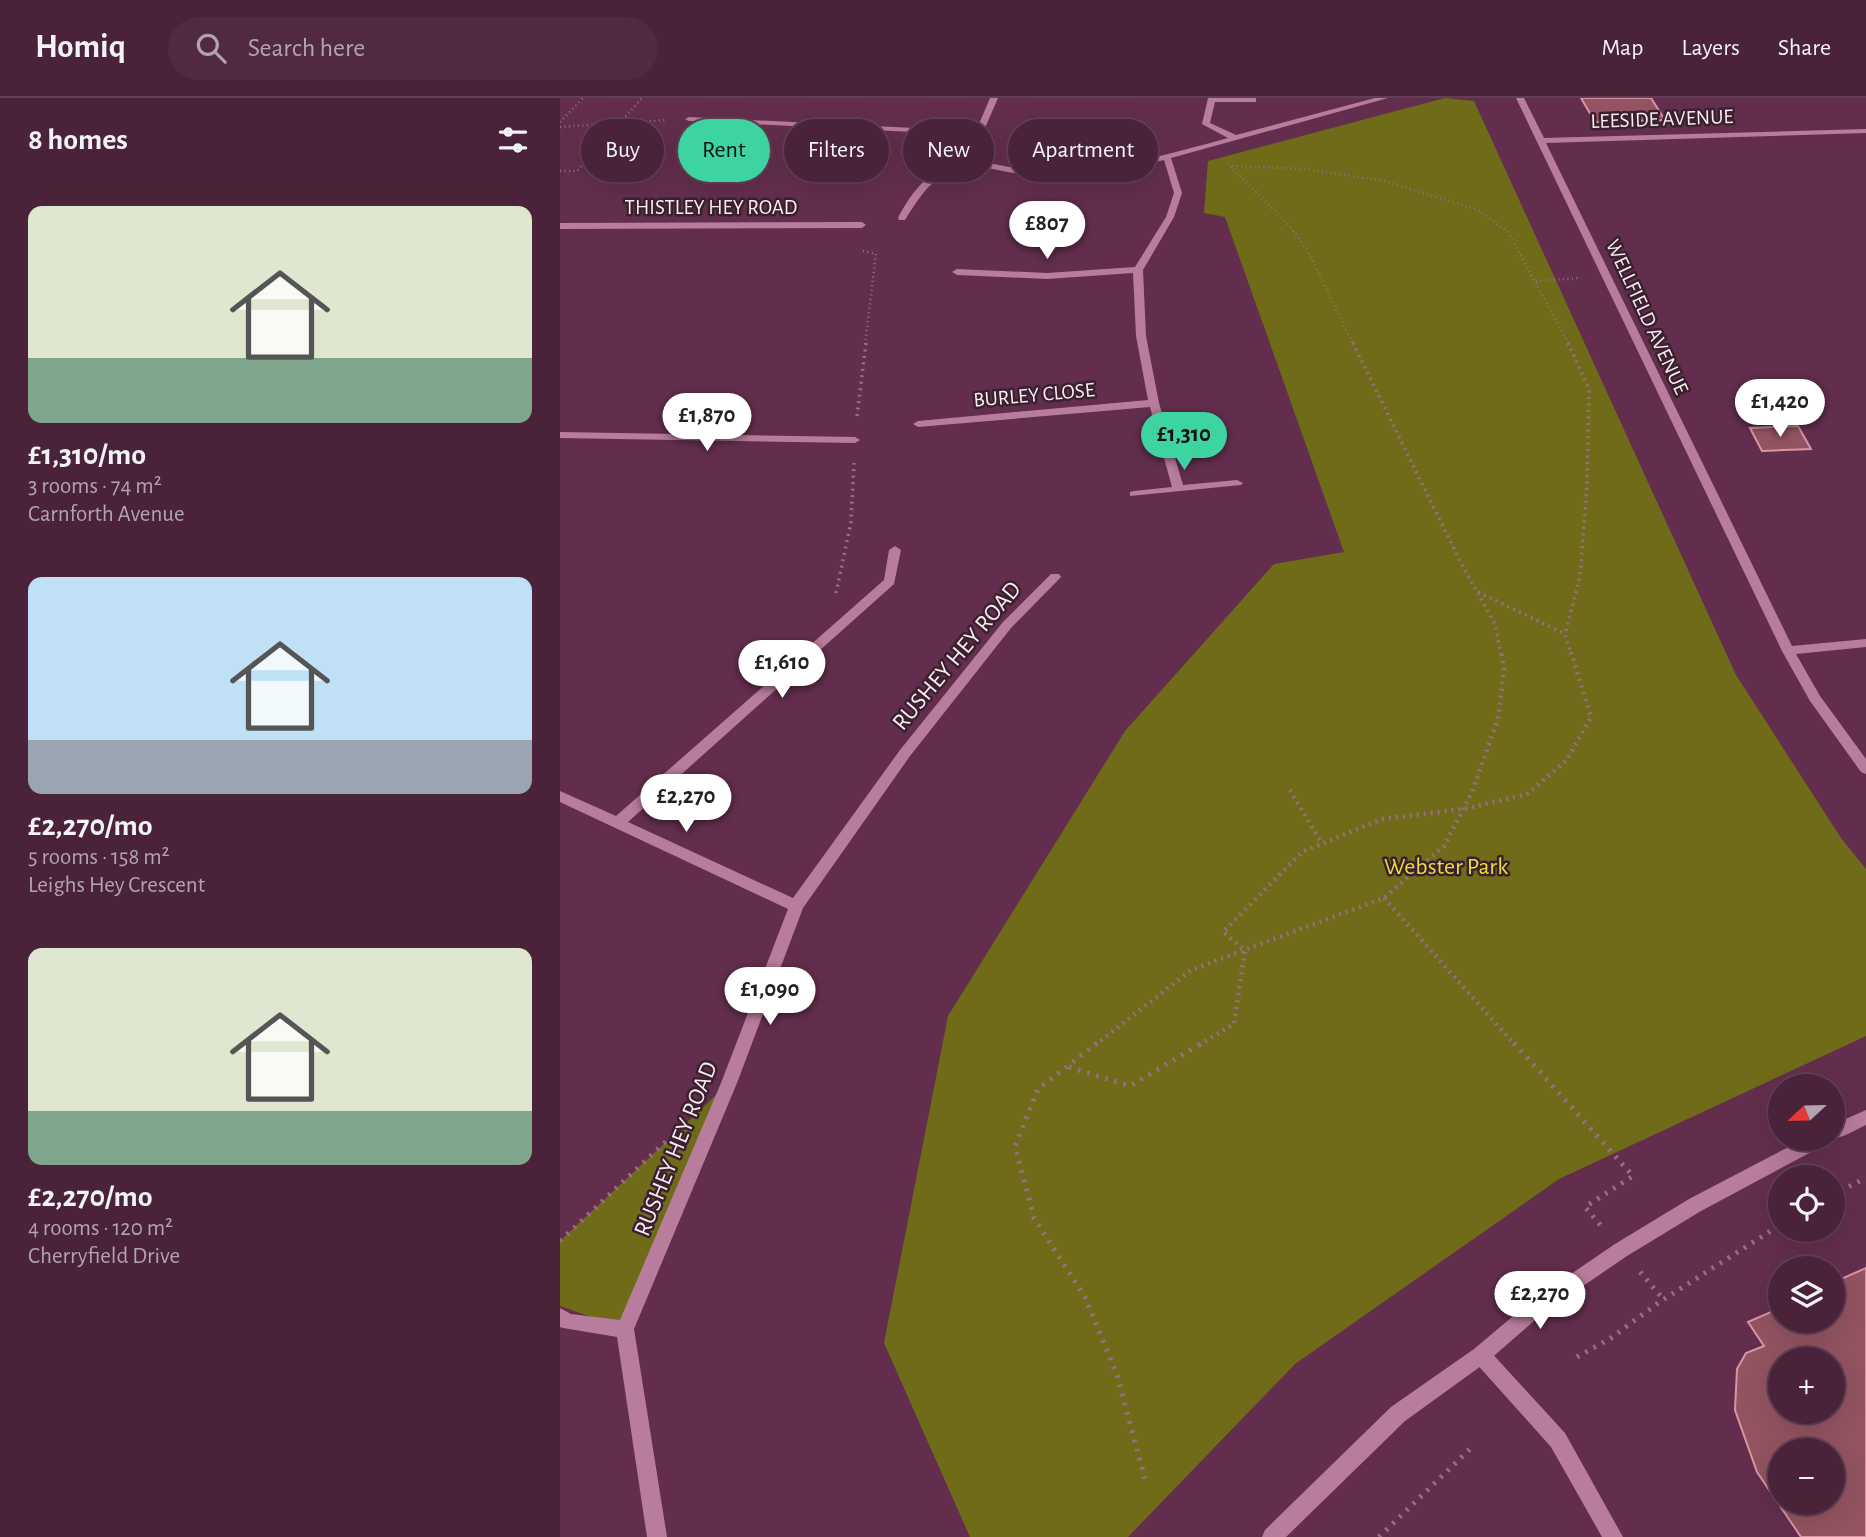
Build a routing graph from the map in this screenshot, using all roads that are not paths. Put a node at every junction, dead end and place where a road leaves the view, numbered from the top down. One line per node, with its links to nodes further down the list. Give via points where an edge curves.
1 (994, 98): 6 (street)
2 (1384, 98): 10 (street)
3 (1520, 98): 11 (street, WELLFIELD AVENUE)
4 (1212, 99): 5 (street); 10 (street, via 1206,124)
5 (1253, 100)
6 (983, 119)
7 (770, 123): 8 (street)
8 (903, 129)
9 (1866, 131): 11 (street, LEESIDE AVENUE)
10 (1235, 138): 12 (street)
11 (1543, 141): 30 (street, WELLFIELD AVENUE)
12 (1168, 159): 13 (street, via 1074,173); 18 (street, via 1178,193 1170,217)
13 (994, 170)
14 (925, 182): 15 (street)
15 (902, 218)
16 (862, 225): 17 (street, THISTLEY HEY ROAD)
17 (560, 226)
18 (1138, 270): 19 (street, via 1047,276); 20 (street, via 1140,336)
19 (957, 272)
20 (1154, 403): 21 (street, BURLEY CLOSE); 25 (street)
21 (918, 424)
22 (560, 435): 23 (street)
23 (855, 440)
24 (1237, 483): 25 (street)
25 (1178, 489): 26 (street)
26 (1134, 494)
27 (895, 550): 33 (street, via 890,581)
28 (1055, 577): 34 (street, RUSHEY HEY ROAD, via 1007,625 914,743)
29 (1866, 643): 30 (street)
30 (1788, 652): 31 (street, WELLFIELD AVENUE)
31 (1866, 769)
32 (560, 796): 33 (street)
33 (620, 821): 34 (street)
34 (796, 906): 39 (street, RUSHEY HEY ROAD, via 724,1095)
35 (1866, 1117): 36 (street)
36 (1845, 1127)
37 (1795, 1152): 40 (street, via 1621,1250 1536,1308)
38 (560, 1317): 39 (street)
39 (625, 1329): 41 (street)
40 (1481, 1355): 42 (street, via 1398,1414); 43 (street, via 1558,1440)
41 (657, 1537)
42 (1272, 1537)
43 (1613, 1537)

